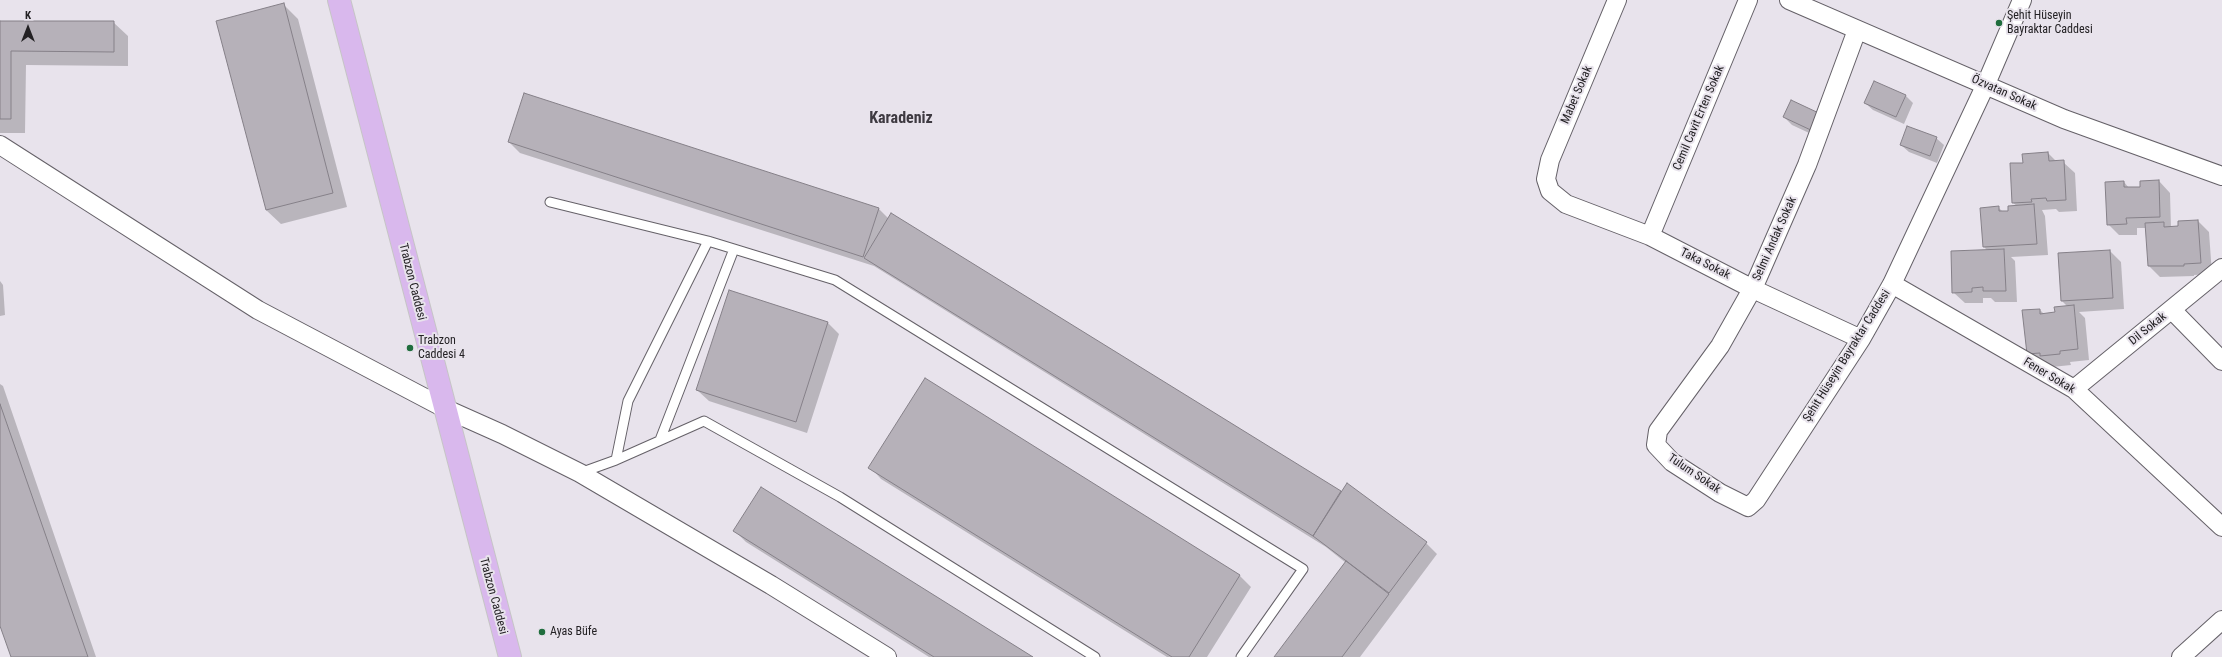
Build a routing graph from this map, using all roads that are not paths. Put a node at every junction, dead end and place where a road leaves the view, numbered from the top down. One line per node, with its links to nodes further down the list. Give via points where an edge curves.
1 (338, 0): 22 (main road, Trabzon Caddesi)
2 (1617, 0): 10 (street, Mabet Sokak, via 1550,160 1546,179)
3 (1748, 0): 12 (street, Cemil Cavit Erten Sokak)
4 (1789, 0): 6 (street, Özvatan Sokak)
5 (2022, 0): 7 (street, Şehit Hüseyin Bayraktar Caddesi)
6 (1857, 30): 7 (street, Özvatan Sokak); 17 (street, Selmi Andak Sokak, via 1807,165)
7 (1986, 84): 9 (street, Özvatan Sokak, via 2064,120); 16 (street, Şehit Hüseyin Bayraktar Caddesi)
8 (0, 145): 22 (street, via 258,310)
9 (2222, 176)
10 (1550, 191): 12 (street, Taka Sokak, via 1566,204)
11 (550, 202): 13 (lane)
12 (1650, 236): 17 (street, Taka Sokak)
13 (708, 241): 14 (lane); 25 (lane, via 628,401)
14 (734, 249): 24 (lane); 33 (lane, via 835,280 1303,570)
15 (2222, 268): 18 (street, Dil Sokak)
16 (1892, 284): 19 (street, Şehit Hüseyin Bayraktar Caddesi); 21 (street, Fener Sokak)
17 (1752, 289): 19 (street, Taka Sokak); 23 (street, Selmi Andak Sokak, via 1720,346)
18 (2172, 310): 20 (street); 21 (street, Dil Sokak)
19 (1861, 339): 27 (street, Şehit Hüseyin Bayraktar Caddesi, via 1756,500)
20 (2222, 361)
21 (2074, 389): 28 (street, Fener Sokak)
22 (446, 409): 26 (street); 30 (main road, Trabzon Caddesi)
23 (1658, 431): 27 (street, Tulum Sokak, via 1656,445 1672,462 1720,493)
24 (660, 440): 25 (lane); 32 (lane, via 704,421 840,497)
25 (616, 460): 26 (lane)
26 (580, 473): 31 (street)
27 (1748, 507)
28 (2222, 527)
29 (2222, 620): 34 (street)
30 (510, 657)
31 (887, 657)
32 (1095, 657)
33 (1241, 657)
34 (2181, 657)

